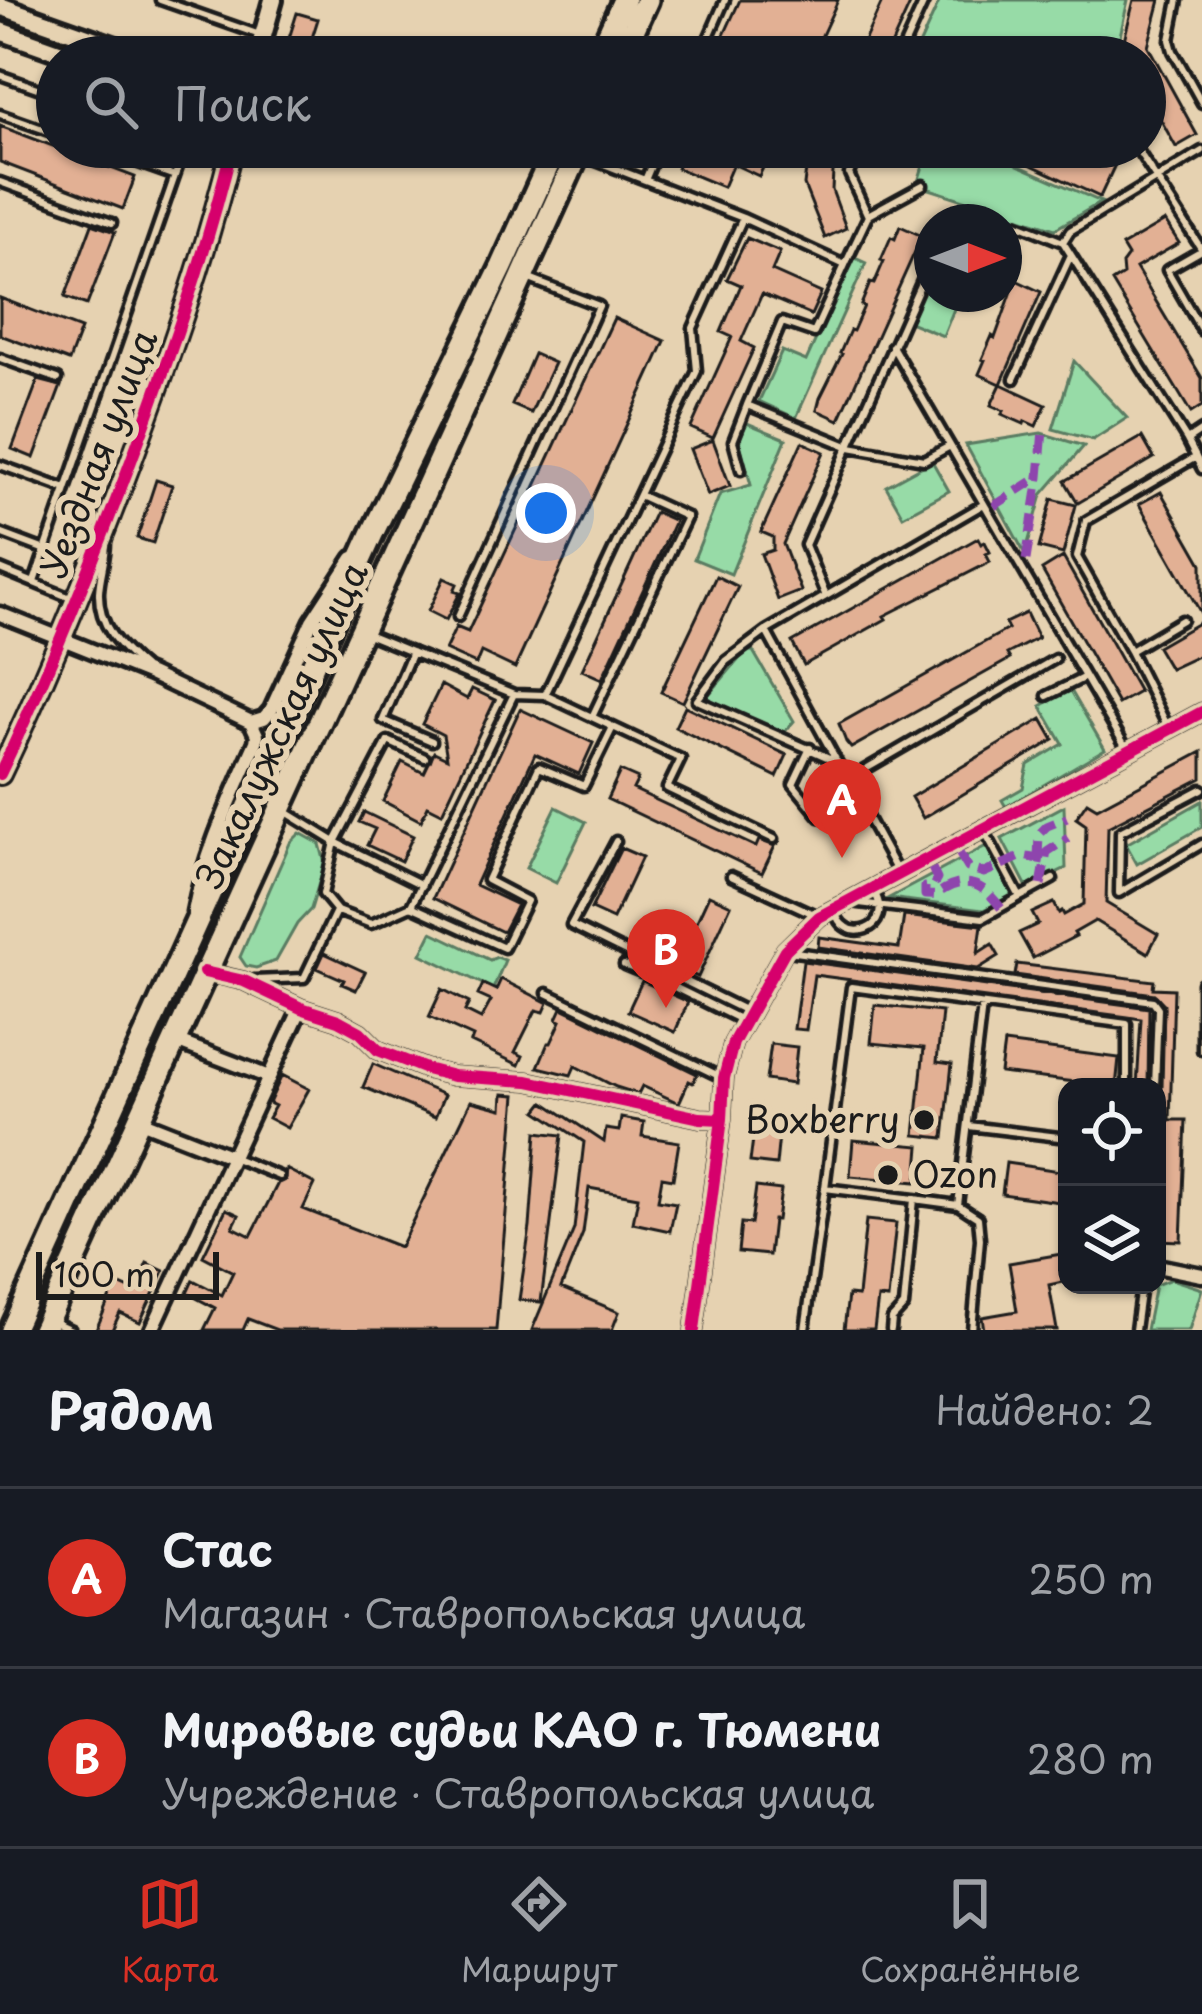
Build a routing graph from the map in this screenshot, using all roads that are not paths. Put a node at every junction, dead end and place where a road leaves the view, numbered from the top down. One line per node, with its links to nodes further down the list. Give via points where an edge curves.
1 (160, 0): 11 (lane)
2 (273, 0): 11 (street)
3 (624, 0): 12 (highway)
4 (647, 0): 13 (highway)
5 (725, 0): 14 (lane)
6 (925, 0): 15 (lane)
7 (1178, 0): 19 (lane, via 1170,40)
8 (0, 6): 10 (street)
9 (0, 31): 16 (street)
10 (85, 36)
11 (263, 36)
12 (608, 36)
13 (631, 36)
14 (709, 36)
15 (909, 36)
16 (36, 44)
17 (0, 75): 18 (lane)
18 (36, 88)
19 (1202, 103)
20 (0, 114): 21 (lane)
21 (36, 127)
22 (1202, 152): 33 (lane)
23 (152, 168): 32 (lane)
24 (178, 168): 32 (lane)
25 (226, 168): 64 (street, Уездная улица)
26 (560, 168): 66 (highway, via 502,267)
27 (564, 168): 45 (highway, Закалужская улица)
28 (616, 168): 34 (lane)
29 (650, 168): 34 (lane)
30 (851, 168): 37 (lane)
31 (1151, 168): 33 (lane)
32 (175, 176): 61 (lane)
33 (1158, 178): 41 (lane); 42 (lane)
34 (645, 180): 38 (lane)
35 (0, 182): 39 (lane)
36 (923, 185): 37 (lane)
37 (868, 216): 44 (lane)
38 (743, 218): 44 (lane); 62 (lane, via 693,328 698,371)
39 (112, 223)
40 (1022, 225): 41 (lane)
41 (1063, 242): 43 (lane)
42 (1202, 250): 47 (lane, via 1167,270)
43 (1071, 254): 51 (lane); 54 (lane)
44 (845, 265): 52 (lane, via 814,333 782,322)
45 (524, 277): 73 (lane, via 599,306); 76 (highway, Закалужская улица)
46 (914, 298): 48 (lane)
47 (1202, 331)
48 (892, 346): 55 (lane); 56 (lane)
49 (0, 358): 50 (lane)
50 (58, 379)
51 (1014, 379)
52 (747, 405): 56 (lane); 60 (lane, via 733,441)
53 (1202, 430): 54 (lane)
54 (1187, 440): 57 (lane)
55 (950, 446): 56 (lane, via 924,460); 63 (lane)
56 (850, 447): 70 (lane, via 805,545)
57 (1196, 457): 59 (lane); 78 (lane, via 1086,521 1078,557)
58 (0, 465): 61 (lane)
59 (1202, 469)
60 (741, 470)
61 (67, 489): 67 (lane)
62 (639, 495): 84 (lane); 87 (lane, via 687,517)
63 (984, 504): 70 (lane); 82 (lane)
64 (107, 524): 71 (street, Уездная улица); 81 (lane, via 101,617)
65 (0, 533): 67 (lane)
66 (372, 534): 88 (street, via 312,621 271,710); 118 (highway)
67 (45, 550): 69 (lane)
68 (0, 569): 69 (lane)
69 (34, 582): 71 (lane)
70 (825, 594): 75 (lane)
71 (76, 601): 77 (street, Уездная улица)
72 (0, 614): 77 (street)
73 (458, 617)
74 (1182, 620): 78 (lane)
75 (766, 631): 92 (lane, via 726,662 698,700); 95 (lane)
76 (362, 632): 79 (lane); 100 (highway, Закалужская улица)
77 (61, 637): 81 (street); 96 (street, Уездная улица)
78 (1130, 651): 90 (lane)
79 (412, 652): 83 (lane); 91 (lane, via 383,721)
80 (1054, 659): 97 (lane)
81 (151, 674): 88 (street)
82 (1084, 676): 85 (lane); 93 (lane)
83 (514, 694): 84 (lane); 109 (lane)
84 (545, 695): 87 (lane)
85 (1047, 697)
86 (1202, 712): 90 (street)
87 (592, 717): 89 (lane)
88 (251, 722): 118 (street, via 256,742 218,826)
89 (613, 727): 102 (lane, via 681,759 667,788); 114 (lane, via 584,786 539,767 487,880 526,901 504,948)
90 (1170, 730): 93 (street)
91 (432, 741)
92 (810, 748): 95 (lane); 99 (lane, via 793,784 820,818)
93 (1129, 752): 101 (street)
94 (425, 758): 103 (lane, via 388,741)
95 (836, 761): 97 (lane)
96 (0, 774)
97 (847, 780): 99 (lane)
98 (1202, 789): 105 (lane, via 1120,832 1119,893)
99 (857, 800): 107 (lane)
100 (280, 808): 103 (lane); 121 (highway, Закалужская улица)
101 (984, 830): 107 (street); 111 (lane)
102 (774, 839)
103 (335, 842): 109 (lane); 116 (lane, via 323,894)
104 (616, 842): 127 (lane, via 571,925)
105 (1202, 844)
106 (731, 876): 117 (lane)
107 (900, 876): 110 (street)
108 (1053, 879): 111 (lane)
109 (422, 885): 114 (lane)
110 (873, 890): 112 (street); 113 (lane)
111 (1020, 897): 113 (lane, via 983,919)
112 (850, 902): 113 (lane); 115 (street)
113 (880, 905): 115 (lane, via 878,921 863,930 842,926)
114 (411, 906): 116 (lane, via 371,925)
115 (835, 909): 117 (street)
116 (337, 911): 122 (lane, via 304,978)
117 (819, 917): 119 (street)
118 (188, 945): 147 (highway)
119 (785, 950): 127 (street); 133 (lane, via 1153,1001)
120 (625, 965): 127 (lane)
121 (204, 972): 122 (street); 128 (highway, Закалужская улица)
122 (244, 981): 126 (street)
123 (1202, 983): 129 (lane)
124 (547, 992): 131 (lane)
125 (982, 1004): 132 (lane, via 1127,1024); 136 (lane); 140 (lane, via 851,987)
126 (301, 1008): 130 (street); 134 (street, via 426,1069)
127 (746, 1017): 131 (street)
128 (173, 1040): 130 (street); 135 (highway, Закалужская улица)
129 (1202, 1050)
130 (269, 1077): 138 (street)
131 (724, 1078): 134 (street)
132 (1127, 1078)
133 (1155, 1078)
134 (722, 1119): 150 (street)
135 (138, 1120): 138 (street); 146 (highway, Закалужская улица)
136 (968, 1126): 137 (lane); 142 (lane)
137 (1058, 1137)
138 (232, 1157): 139 (lane); 149 (street)
139 (279, 1176)
140 (825, 1189): 141 (lane); 151 (lane)
141 (914, 1199): 142 (lane); 152 (lane, via 904,1306)
142 (958, 1205): 153 (lane, via 977,1218 980,1239)
143 (1166, 1268): 144 (street)
144 (1202, 1275)
145 (1141, 1294): 154 (lane)
146 (45, 1324): 148 (lane)
147 (12, 1330)
148 (70, 1330)
149 (152, 1330)
150 (694, 1330)
151 (805, 1330)
152 (891, 1330)
153 (971, 1330)
154 (1135, 1330)

